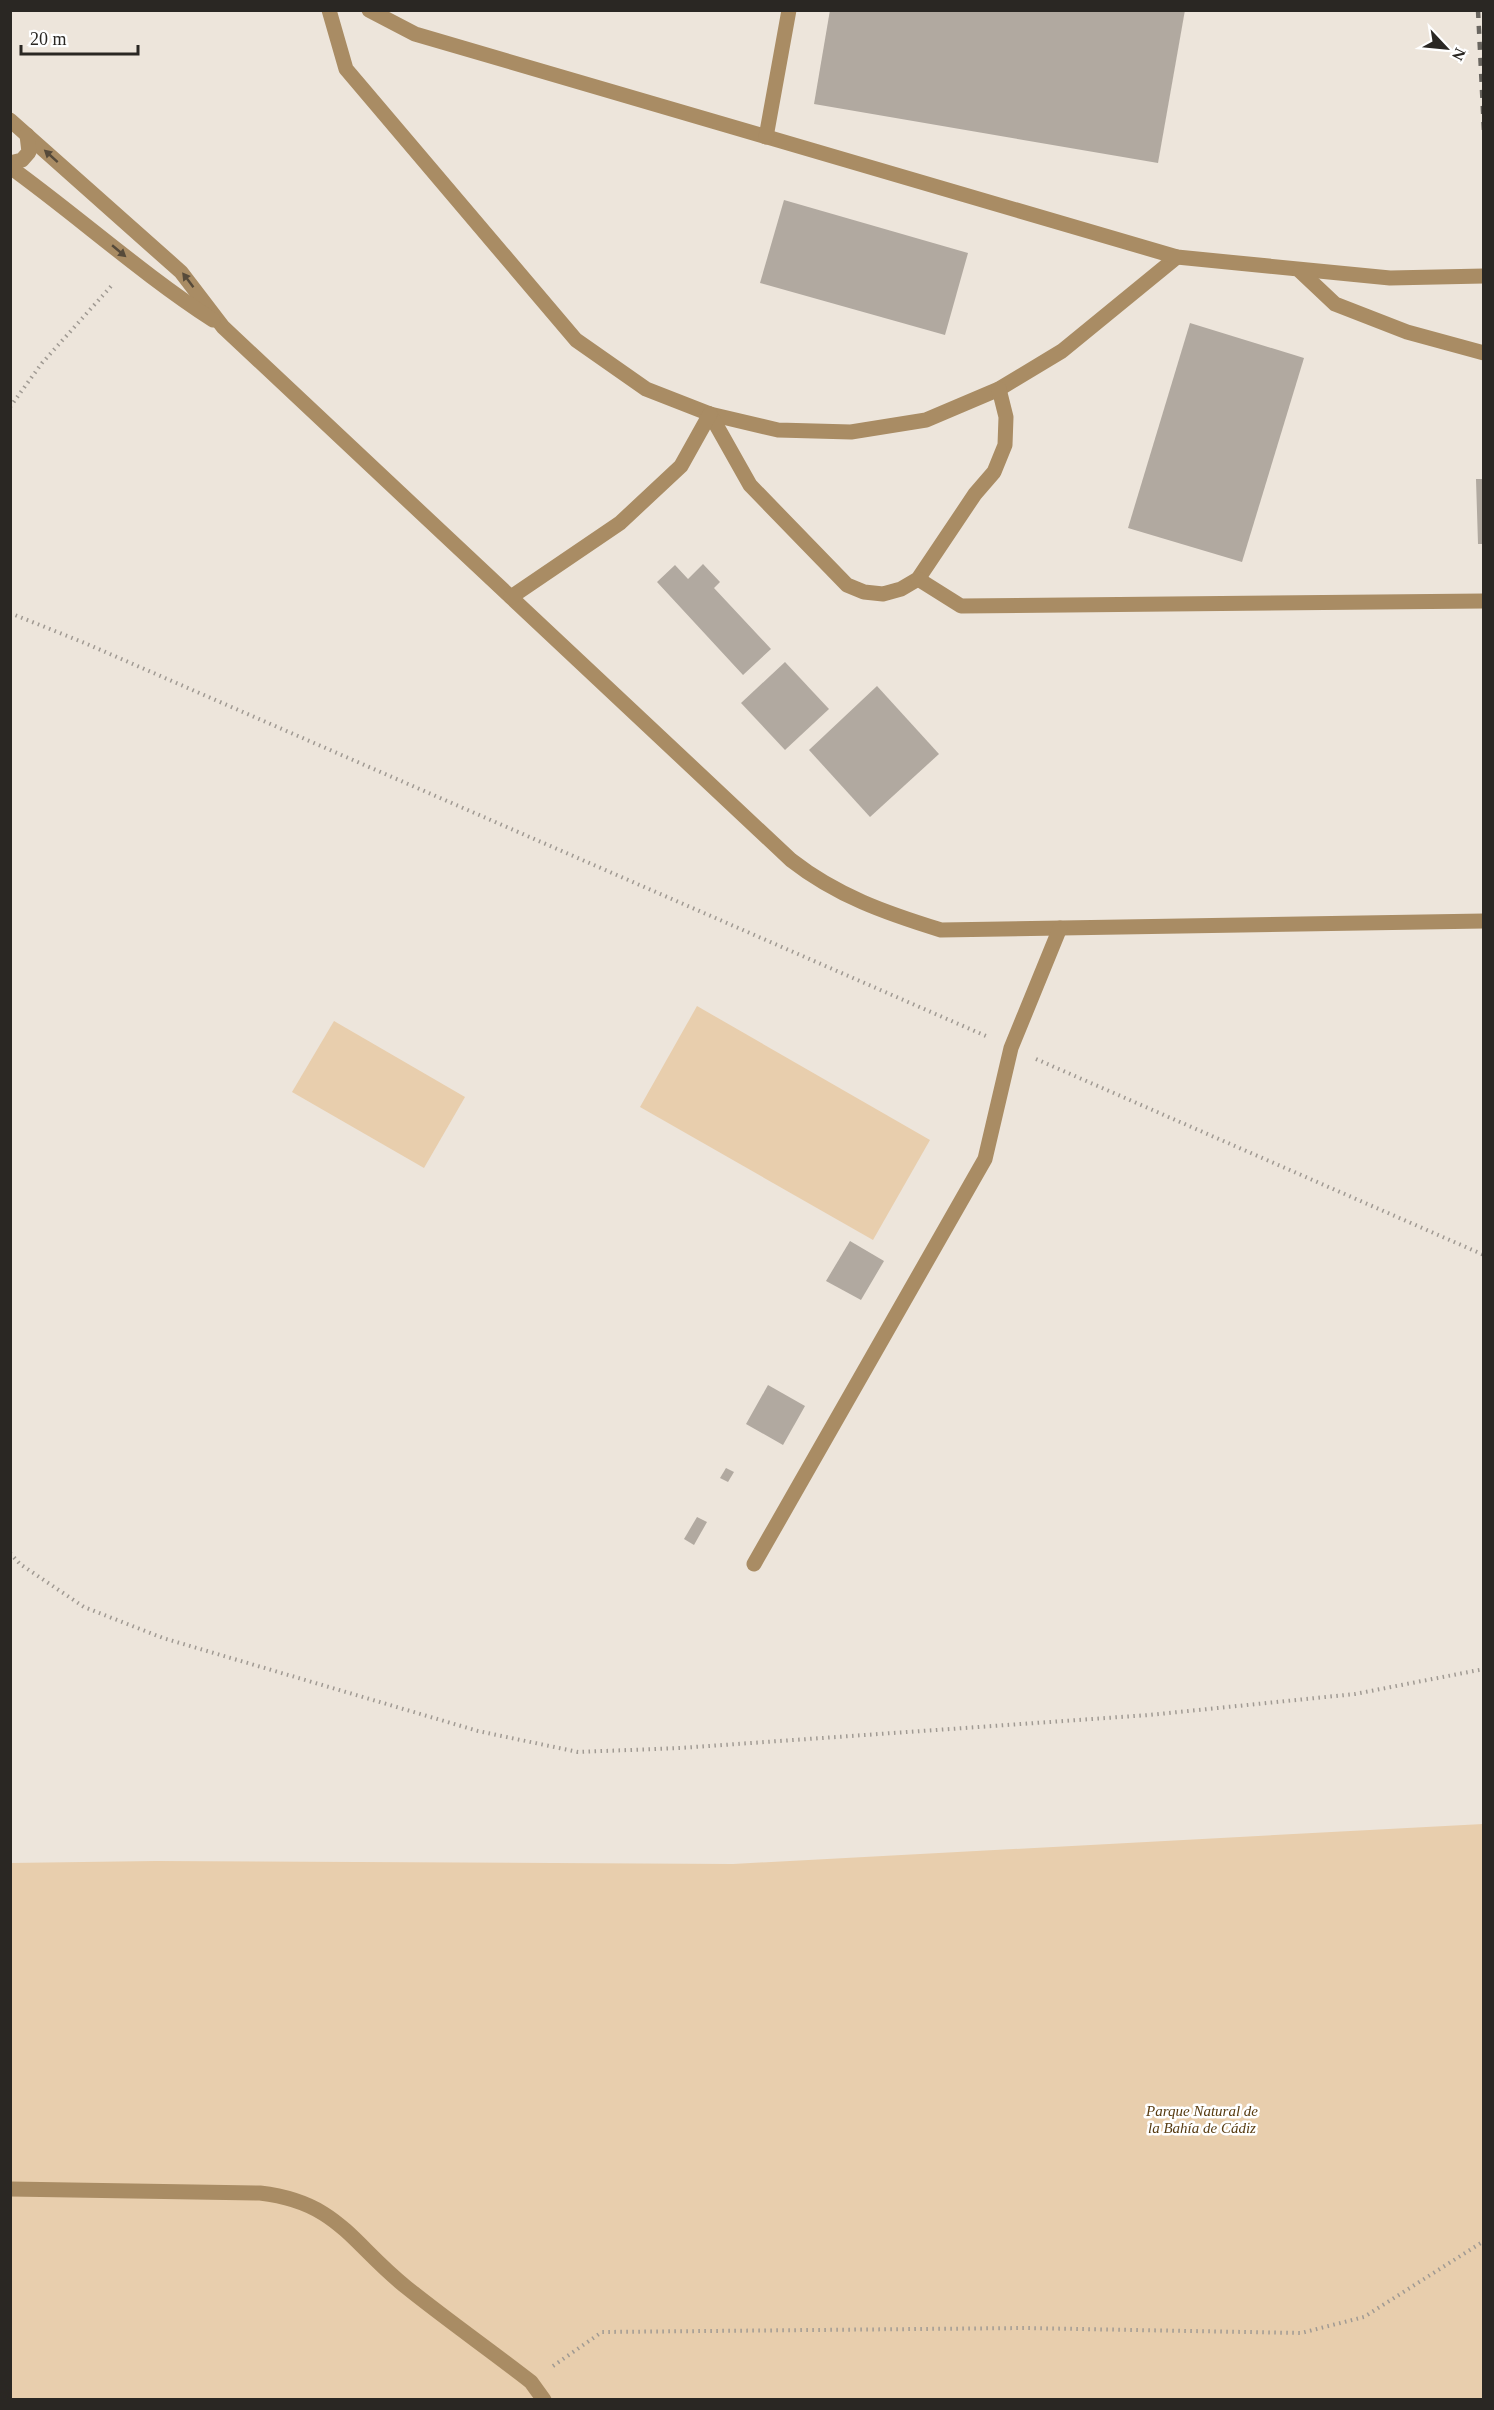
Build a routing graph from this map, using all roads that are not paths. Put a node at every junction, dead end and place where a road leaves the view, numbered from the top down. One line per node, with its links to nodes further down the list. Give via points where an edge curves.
1 (329, 10): 14 (street, via 346,69 576,340 646,389)
2 (369, 10): 6 (street, via 415,34)
3 (789, 10): 6 (street)
4 (10, 120): 5 (street)
5 (27, 135): 7 (street, via 29,152); 11 (street, one-way to 5, via 181,272)
6 (766, 137): 8 (street)
7 (10, 165): 11 (street, one-way to 11, via 167,291)
8 (1177, 257): 9 (street); 13 (street, via 1062,351)
9 (1300, 271): 10 (street, via 1390,278); 12 (street, via 1335,304 1407,332)
10 (1484, 276)
11 (223, 327): 16 (street)
12 (1484, 353)
13 (999, 389): 14 (street, via 926,420 851,432 778,430); 15 (street, via 1006,417 1005,445 994,472)
14 (710, 414): 15 (street, via 750,485 847,585 883,594); 16 (street, via 681,466 620,523)
15 (918, 579): 17 (street, via 961,606)
16 (511, 597): 19 (street, via 807,873 877,910 941,930)
17 (1484, 601)
18 (1484, 921): 19 (street)
19 (1060, 928): 20 (street, via 1011,1048 985,1159)
20 (754, 1564)
21 (10, 2189): 22 (street, via 260,2193 315,2206 339,2223 405,2286 531,2382)
22 (544, 2400)

